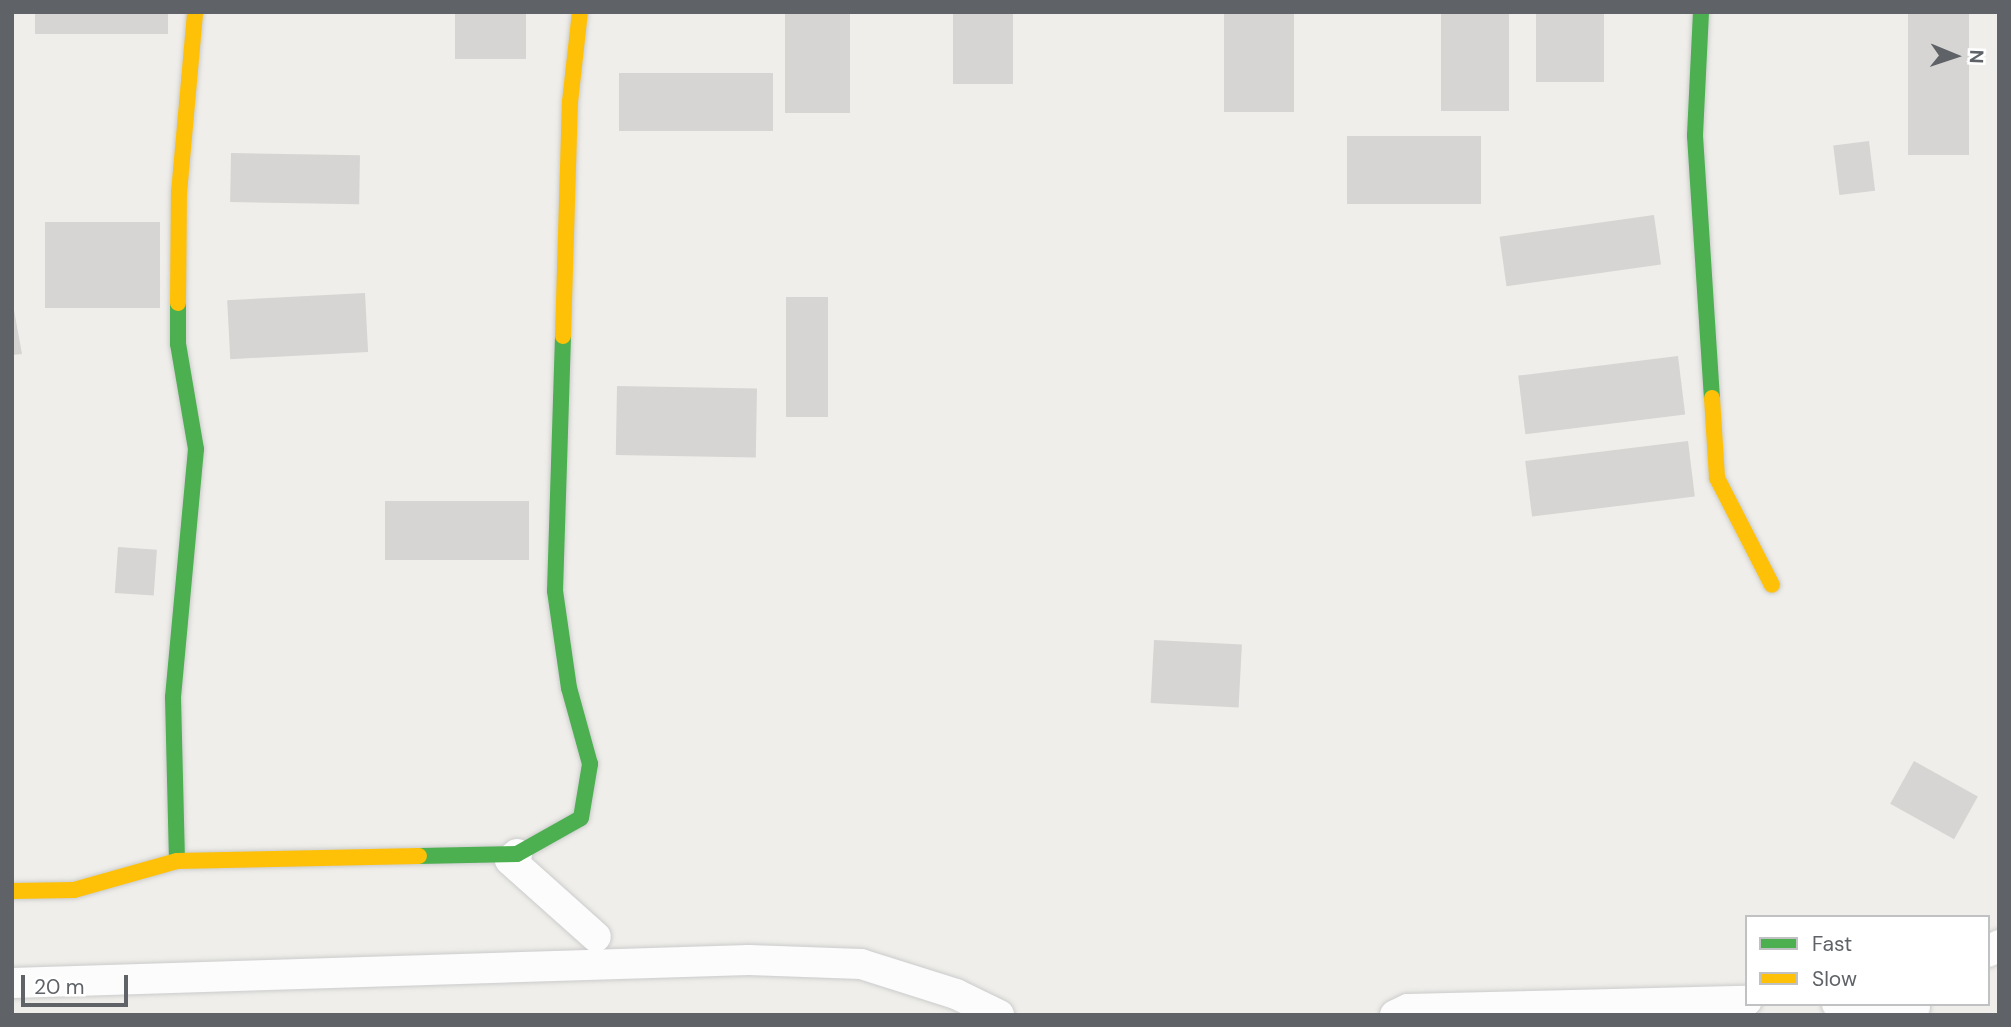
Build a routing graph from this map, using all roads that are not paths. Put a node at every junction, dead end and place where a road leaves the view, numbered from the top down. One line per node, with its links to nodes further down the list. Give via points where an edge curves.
1 (195, 12): 6 (street, via 179,193 178,344 196,449 173,697)
2 (580, 12): 5 (street, via 570,102 555,591 569,688 590,764 581,818)
3 (1701, 12): 4 (street, via 1695,136 1717,478)
4 (1772, 585)
5 (517, 853): 6 (street); 8 (street, via 510,860)
6 (177, 861): 7 (street, via 74,890)
7 (12, 891)
8 (596, 937)
9 (12, 983): 13 (street, via 749,960 861,964 956,994)
10 (1745, 1001): 14 (street, via 1408,1009)
11 (1868, 1006): 12 (street)
12 (1914, 1009)
13 (999, 1015)
14 (1395, 1015)

